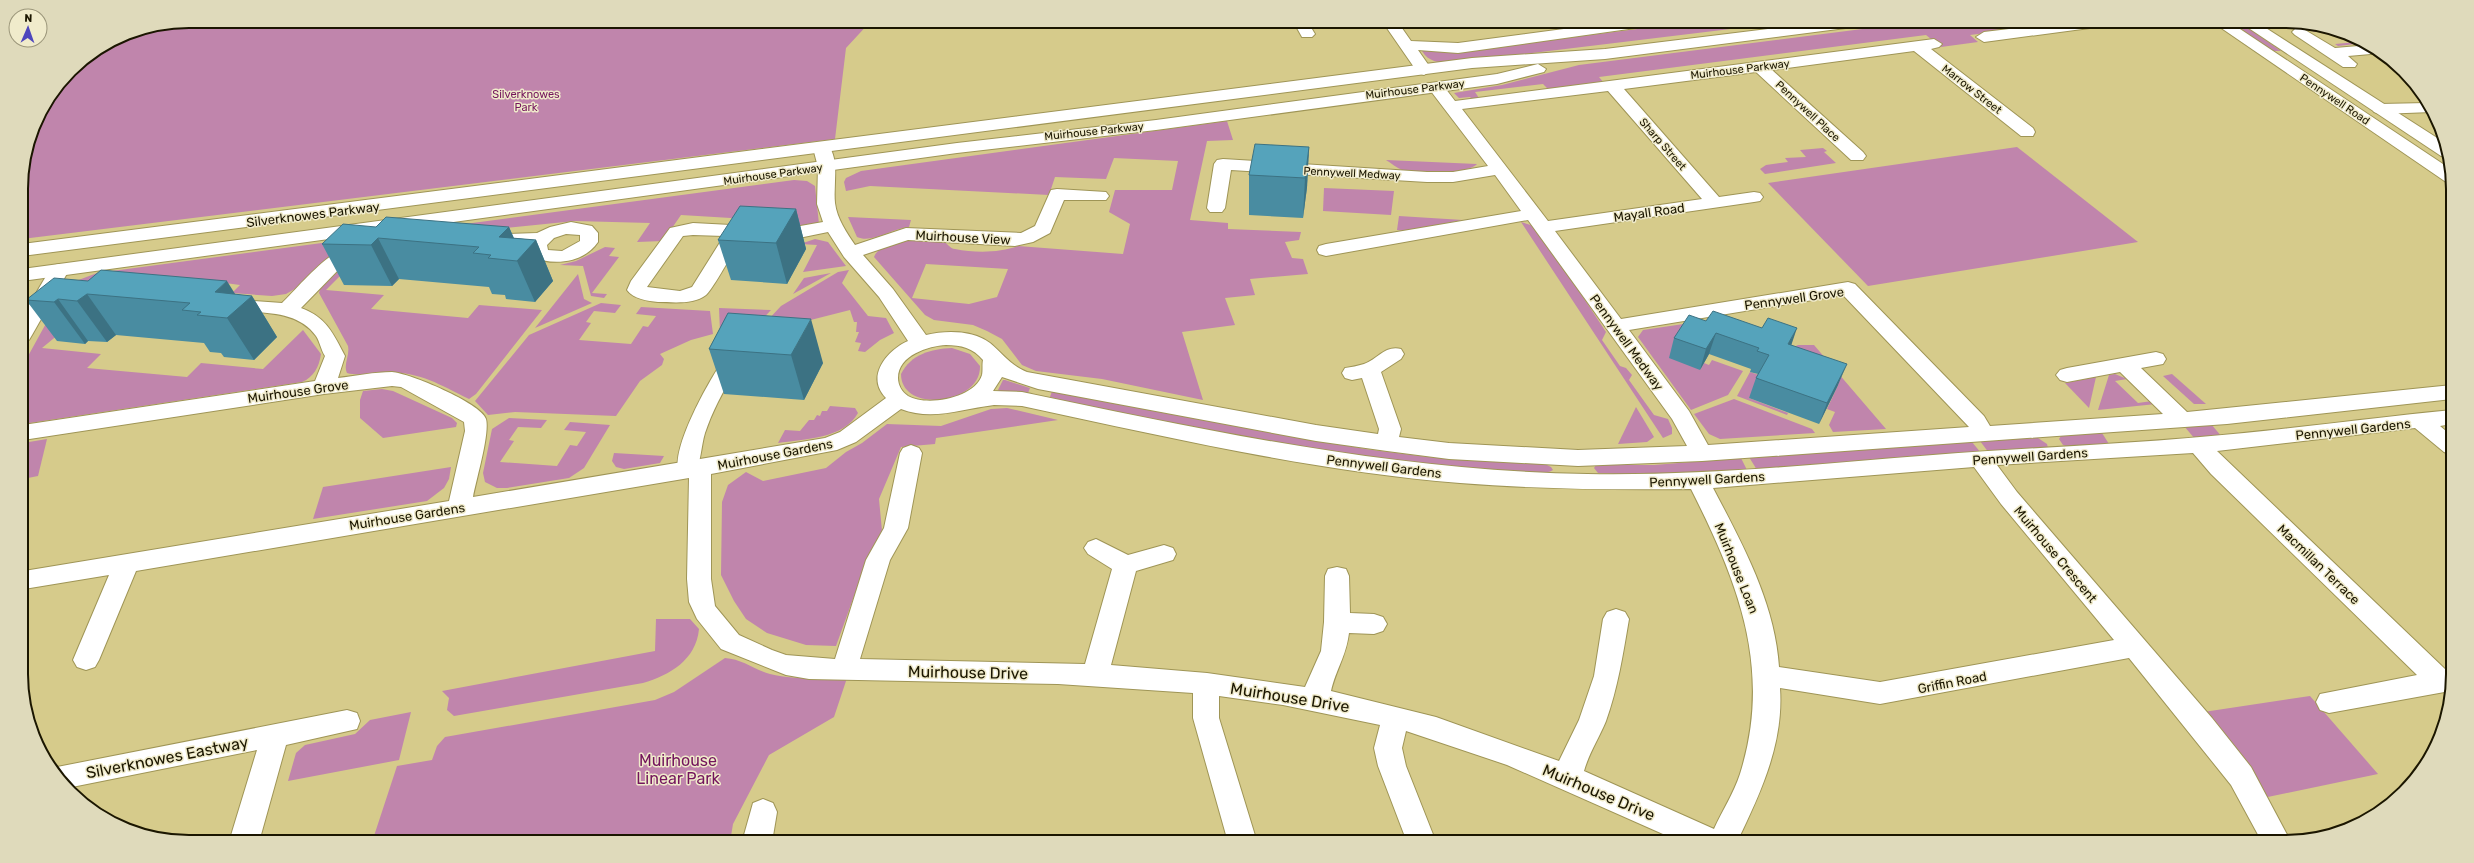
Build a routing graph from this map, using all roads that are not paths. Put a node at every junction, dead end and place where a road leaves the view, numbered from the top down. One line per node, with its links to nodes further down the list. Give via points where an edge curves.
1 (1394, 28): 10 (street)
2 (1575, 28): 10 (street, via 1458,48)
3 (1813, 28): 14 (street, Muirhouse Parkway)
4 (2059, 28): 8 (street)
5 (2228, 28): 29 (street, Pennywell Road)
6 (2256, 28): 22 (street, Pennywell Road)
7 (2300, 32): 13 (street)
8 (1984, 38)
9 (1934, 44): 11 (street, Muirhouse Parkway)
10 (1406, 45): 17 (street)
11 (1917, 46): 16 (street, Muirhouse Parkway); 23 (street, Marrow Street)
12 (2365, 50): 13 (street)
13 (2332, 53): 15 (street)
14 (1605, 54): 17 (street, Muirhouse Parkway, via 1477,62); 19 (street, Muirhouse Parkway, via 1497,78)
15 (2349, 64)
16 (1760, 66): 18 (street, Muirhouse Parkway); 26 (street, Pennywell Place)
17 (1424, 70): 24 (street, Muirhouse Parkway)
18 (1612, 85): 20 (street, Muirhouse Parkway); 34 (street, Sharp Street)
19 (1436, 87): 20 (street, Pennywell Medway); 27 (street, Muirhouse Parkway)
20 (1451, 106): 28 (street, Pennywell Medway)
21 (2424, 108): 22 (street)
22 (2380, 109): 25 (street, Pennywell Road)
23 (2027, 132)
24 (822, 148): 27 (street); 30 (street, Muirhouse Parkway)
25 (2441, 148)
26 (1857, 156)
27 (826, 166): 33 (street, Muirhouse Parkway); 37 (street, via 826,204)
28 (1500, 169): 35 (street, Pennywell Medway, via 1453,178 1223,164); 36 (street, Pennywell Medway)
29 (2446, 174)
30 (604, 176): 42 (street, Silverknowes Parkway)
31 (1100, 196): 44 (street, Muirhouse View, via 1056,194 1043,229 1026,238 1015,240 906,234)
32 (1754, 197): 34 (street, Mayall Road)
33 (581, 199): 45 (street, Silverknowes Parkway)
34 (1714, 202): 36 (street, Mayall Road)
35 (1216, 208)
36 (1538, 220): 43 (street); 50 (street, Pennywell Medway)
37 (833, 226): 38 (street, via 789,234); 44 (street)
38 (737, 231): 38 (street, via 693,229 678,232 638,284 637,290 650,295 682,296 699,291)
39 (541, 239): 40 (street, via 517,238)
40 (470, 243)
41 (376, 245): 48 (street, via 361,248 338,259)
42 (28, 249)
43 (1326, 250)
44 (851, 253): 51 (street, via 886,294)
45 (59, 270): 46 (street, Silverknowes Parkway); 49 (street)
46 (28, 273)
47 (210, 304): 48 (street)
48 (287, 310): 58 (street, via 310,319 324,333 335,356)
49 (28, 324)
50 (1616, 326): 67 (street, Pennywell Grove, via 1848,288 1976,421); 72 (street, Pennywell Medway, via 1681,416)
51 (922, 343): 53 (street, Pennywell Gardens, via 948,339 966,341 981,346); 60 (street, Pennywell Gardens, via 902,354 889,369 889,389)
52 (1394, 354): 69 (street, via 1361,372 1390,429)
53 (993, 359): 61 (street, Pennywell Gardens, via 994,374 990,382); 69 (street, Pennywell Gardens, via 1009,372 1038,382 1316,433)
54 (2156, 359): 55 (street)
55 (2125, 365): 57 (street); 63 (street)
56 (724, 372): 76 (street, via 711,393 688,457)
57 (2067, 375)
58 (324, 387): 66 (street, Muirhouse Grove); 79 (street, Muirhouse Grove, via 376,380 406,381 471,415 475,419 476,431)
59 (2446, 393): 63 (street, Pennywell Gardens)
60 (898, 398): 61 (street, Pennywell Gardens, via 930,408); 76 (street, Muirhouse Gardens, via 848,438 830,445)
61 (966, 401): 78 (street, Pennywell Gardens, via 1022,399 1196,436 1312,457 1393,468 1459,475)
62 (2446, 418): 64 (street, Pennywell Gardens)
63 (2182, 420): 65 (street, Pennywell Gardens)
64 (2420, 421): 68 (street); 70 (street, Pennywell Gardens)
65 (2044, 429): 67 (street, Pennywell Gardens); 73 (street)
66 (28, 432)
67 (1984, 433): 72 (street, Pennywell Gardens)
68 (2446, 442)
69 (1387, 443): 74 (street, Pennywell Gardens, via 1470,452)
70 (2199, 445): 73 (street, Pennywell Gardens); 94 (street, Macmillan Terrace, via 2219,468)
71 (911, 453): 91 (street, via 896,528 878,560)
72 (1702, 453): 74 (street, Pennywell Gardens)
73 (2062, 454): 75 (street, Pennywell Gardens)
74 (1578, 458): 78 (street)
75 (1980, 459): 77 (street, Pennywell Gardens); 89 (street, Muirhouse Crescent, via 2009,498)
76 (694, 469): 79 (street, Muirhouse Gardens); 91 (street, Muirhouse Drive, via 699,580 701,602 706,612 730,642 763,657 786,665)
77 (1698, 481): 78 (street, Pennywell Gardens); 93 (street, Muirhouse Loan, via 1727,539 1753,601 1763,636)
78 (1585, 482)
79 (459, 507): 82 (street, Muirhouse Gardens)
80 (1096, 548): 83 (street)
81 (1164, 554): 83 (street)
82 (127, 562): 85 (street, Muirhouse Gardens); 90 (street)
83 (1125, 565): 92 (street)
84 (1338, 576): 87 (street)
85 (28, 579)
86 (1616, 619): 102 (street, via 1607,676 1592,722 1574,756)
87 (1337, 622): 88 (street); 96 (street, via 1334,651 1321,677)
88 (1374, 624)
89 (2135, 647): 93 (street, Griffin Road, via 1880,693); 110 (street, Muirhouse Crescent, via 2241,776)
90 (86, 660)
91 (844, 670): 92 (street, Muirhouse Drive)
92 (1095, 675): 95 (street, Muirhouse Drive)
93 (1768, 676): 109 (street, Muirhouse Loan, via 1766,725 1754,774)
94 (2446, 681): 97 (street)
95 (1208, 684): 96 (street, Muirhouse Drive); 106 (street, via 1205,698 1206,718)
96 (1315, 701): 98 (street, Muirhouse Drive)
97 (2329, 702)
98 (1396, 717): 102 (street, Muirhouse Drive); 107 (street, via 1388,748 1392,766)
99 (347, 720): 100 (street, Silverknowes Eastway)
100 (274, 735): 101 (street, Silverknowes Eastway); 104 (street)
101 (65, 777)
102 (1568, 777): 108 (street, Muirhouse Drive)
103 (763, 812): 105 (street)
104 (246, 835)
105 (758, 835)
106 (1241, 835)
107 (1419, 835)
108 (1696, 835)
109 (1725, 835)
110 (2273, 835)

